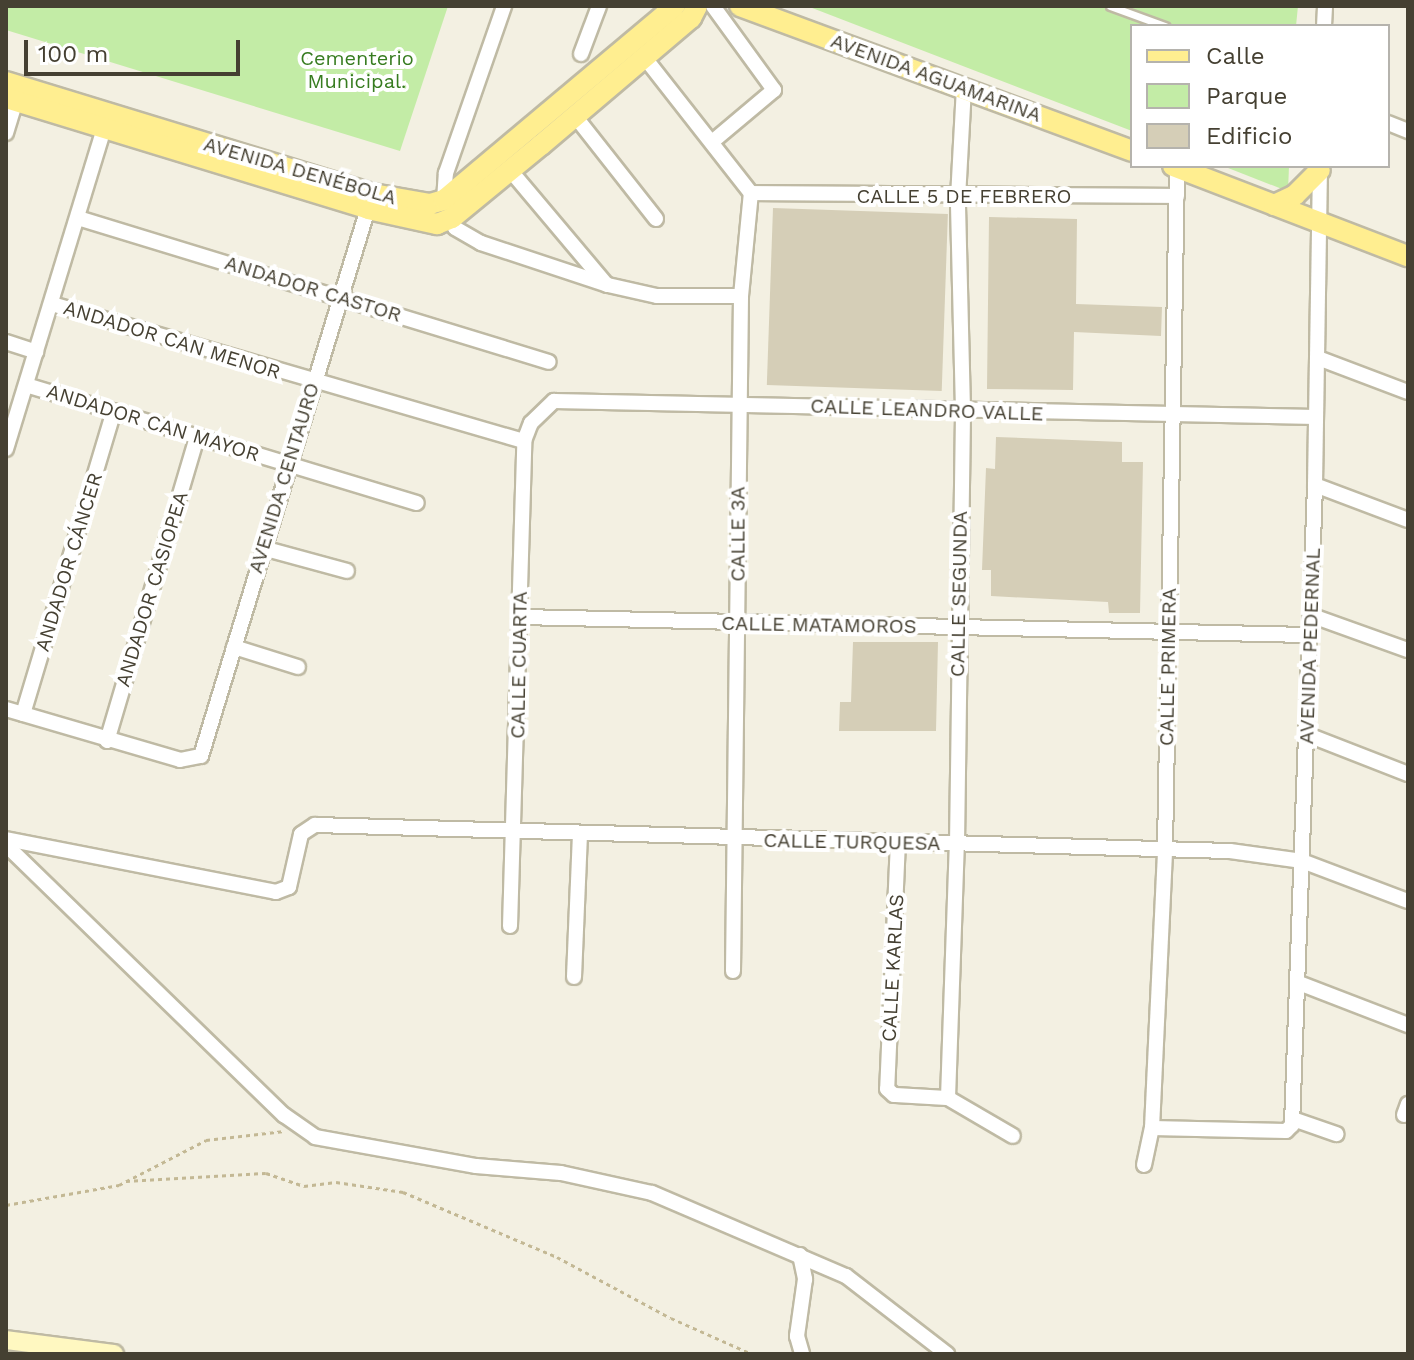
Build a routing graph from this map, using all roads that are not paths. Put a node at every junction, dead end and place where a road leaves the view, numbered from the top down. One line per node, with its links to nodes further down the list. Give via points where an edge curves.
1 (504, 6): 28 (street, via 446,173)
2 (599, 6): 9 (street)
3 (675, 6): 28 (main road)
4 (697, 6): 10 (main road)
5 (713, 6): 17 (street, via 774,90)
6 (740, 6): 12 (main road, AVENIDA AGUAMARINA)
7 (1115, 7): 8 (lane)
8 (1160, 24)
9 (581, 54)
10 (645, 58): 14 (main road); 17 (street)
11 (6, 82): 15 (main road, AVENIDA DENÉBOLA)
12 (964, 88): 18 (main road, AVENIDA AGUAMARINA); 25 (street, CALLE SEGUNDA)
13 (11, 99): 15 (main road, AVENIDA DENÉBOLA); 16 (street)
14 (575, 116): 22 (main road); 30 (street)
15 (106, 121): 26 (main road, AVENIDA DENÉBOLA); 29 (street)
16 (6, 133)
17 (712, 142): 23 (street)
18 (1130, 150)
19 (1175, 168): 24 (street, CALLE PRIMERA)
20 (1178, 168): 27 (main road)
21 (1320, 168): 27 (main road, via 1295,195); 31 (street, AVENIDA PEDERNAL)
22 (510, 170): 28 (main road); 33 (street)
23 (751, 193): 25 (street, CALLE 5 DE FEBRERO); 34 (street, CALLE 3A)
24 (1177, 196): 25 (street, CALLE 5 DE FEBRERO); 48 (street, CALLE PRIMERA)
25 (958, 198): 46 (street, CALLE SEGUNDA)
26 (370, 202): 28 (main road, AVENIDA DENÉBOLA); 35 (street, AVENIDA CENTAURO)
27 (1274, 205): 31 (main road)
28 (448, 209): 33 (street, via 455,228 481,243)
29 (78, 218): 35 (street, ANDADOR CASTOR); 36 (street)
30 (656, 219)
31 (1320, 222): 32 (main road); 39 (street, AVENIDA PEDERNAL)
32 (1408, 256)
33 (608, 285): 34 (street, via 657,296)
34 (741, 296): 44 (street, CALLE 3A)
35 (338, 297): 40 (street, ANDADOR CASTOR); 41 (street, AVENIDA CENTAURO)
36 (52, 304): 38 (street); 41 (street, ANDADOR CAN MENOR)
37 (6, 342): 38 (street)
38 (36, 352): 42 (street)
39 (1318, 358): 43 (street); 49 (street, AVENIDA PEDERNAL)
40 (548, 362)
41 (313, 382): 52 (street, ANDADOR CAN MENOR); 54 (street, AVENIDA CENTAURO)
42 (26, 385): 47 (street, ANDADOR CAN MAYOR); 50 (street)
43 (1408, 392)
44 (739, 405): 45 (street, CALLE LEANDRO VALLE, via 570,399); 46 (street, CALLE LEANDRO VALLE); 62 (street, CALLE 3A)
45 (541, 410): 52 (street, CALLE CUARTA)
46 (963, 410): 48 (street, CALLE LEANDRO VALLE); 63 (street, CALLE SEGUNDA)
47 (114, 411): 51 (street, ANDADOR CAN MAYOR); 70 (street, ANDADOR CÁNCER)
48 (1174, 417): 49 (street, CALLE LEANDRO VALLE); 64 (street, CALLE PRIMERA)
49 (1316, 417): 55 (street, AVENIDA PEDERNAL)
50 (9, 432): 53 (street)
51 (197, 437): 54 (street, ANDADOR CAN MAYOR); 72 (street, ANDADOR CASIOPEA)
52 (524, 441): 61 (street, CALLE CUARTA)
53 (6, 449)
54 (289, 464): 56 (street, ANDADOR CAN MAYOR); 58 (street, AVENIDA CENTAURO)
55 (1315, 485): 57 (street); 60 (street, AVENIDA PEDERNAL)
56 (417, 503)
57 (1408, 520)
58 (263, 548): 59 (street); 66 (street, AVENIDA CENTAURO)
59 (347, 571)
60 (1310, 615): 65 (street, AVENIDA PEDERNAL); 67 (street)
61 (520, 617): 62 (street, CALLE MATAMOROS); 74 (street, CALLE CUARTA)
62 (738, 623): 63 (street, CALLE MATAMOROS); 76 (street, CALLE 3A)
63 (957, 628): 64 (street, CALLE MATAMOROS); 79 (street, CALLE SEGUNDA)
64 (1168, 632): 65 (street, CALLE MATAMOROS); 80 (street, CALLE PRIMERA)
65 (1310, 635): 71 (street, AVENIDA PEDERNAL)
66 (234, 647): 68 (street); 72 (street, AVENIDA CENTAURO, via 206,748 196,761)
67 (1408, 650)
68 (298, 667)
69 (6, 709): 70 (street)
70 (23, 714): 72 (street)
71 (1308, 735): 73 (street); 81 (street, AVENIDA PEDERNAL)
72 (107, 741)
73 (1408, 774)
74 (515, 835): 75 (street, CALLE TURQUESA); 78 (street, CALLE TURQUESA, via 315,825 304,829 294,879 284,891); 83 (street, CALLE CUARTA)
75 (580, 836): 76 (street, CALLE TURQUESA); 85 (street)
76 (733, 840): 77 (street, CALLE TURQUESA); 84 (street, CALLE 3A)
77 (898, 841): 79 (street, CALLE TURQUESA); 88 (street, CALLE KARLAS, via 890,1094)
78 (6, 842): 94 (street, via 304,1130 332,1143 409,1156 615,1182)
79 (957, 844): 80 (street, CALLE TURQUESA); 88 (street, CALLE SEGUNDA)
80 (1165, 849): 81 (street, CALLE TURQUESA); 90 (street, CALLE PRIMERA)
81 (1302, 861): 82 (street, CALLE TURQUESA); 86 (street, AVENIDA PEDERNAL)
82 (1408, 901)
83 (510, 926)
84 (733, 971)
85 (574, 977)
86 (1299, 983): 87 (street); 89 (street, AVENIDA PEDERNAL)
87 (1408, 1025)
88 (948, 1098): 92 (street)
89 (1293, 1122): 90 (street, via 1286,1131); 91 (street)
90 (1152, 1128): 93 (street, CALLE PRIMERA)
91 (1336, 1134)
92 (1013, 1136)
93 (1144, 1165)
94 (800, 1255): 98 (street, via 805,1279 797,1336); 99 (street, via 878,1298)
95 (6, 1340): 96 (main road)
96 (72, 1352): 97 (main road)
97 (114, 1354)
98 (802, 1354)
99 (947, 1354)

